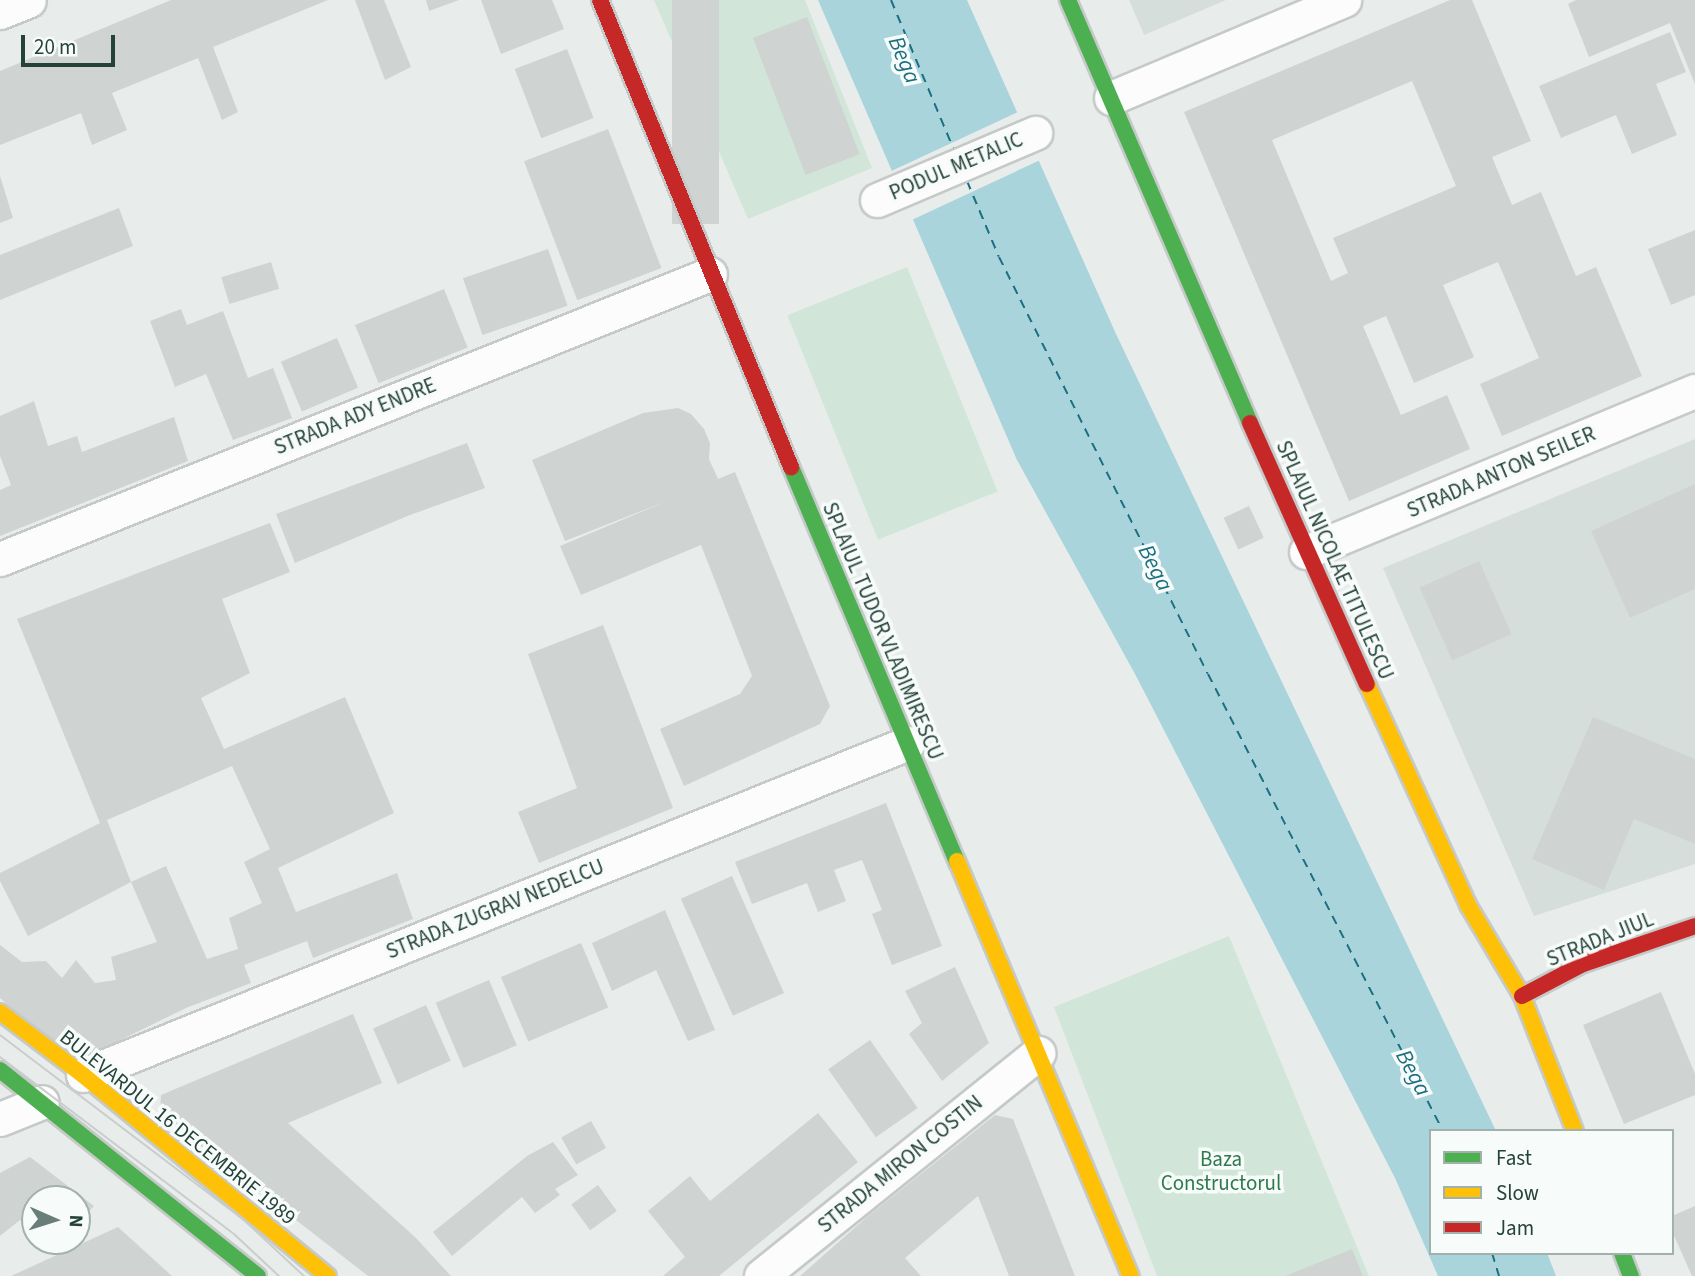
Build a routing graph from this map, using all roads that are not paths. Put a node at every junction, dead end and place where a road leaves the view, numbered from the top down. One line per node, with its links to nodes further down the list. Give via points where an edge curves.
1 (29, 0): 5 (street)
2 (600, 0): 9 (street, SPLAIUL TUDOR VLADIMIRESCU)
3 (1068, 0): 6 (street, SPLAIUL NICOLAE TITULESCU)
4 (1344, 0): 6 (street)
5 (0, 12)
6 (1111, 98): 11 (street, SPLAIUL NICOLAE TITULESCU)
7 (1035, 133): 8 (street, PODUL METALIC)
8 (877, 200)
9 (710, 274): 12 (street, STRADA ADY ENDRE); 13 (street, SPLAIUL TUDOR VLADIMIRESCU)
10 (1695, 391): 11 (street, STRADA ANTON SEILER)
11 (1306, 552): 17 (street, SPLAIUL NICOLAE TITULESCU, via 1468,905)
12 (0, 559)
13 (908, 743): 20 (street, SPLAIUL TUDOR VLADIMIRESCU); 23 (street, STRADA ZUGRAV NEDELCU)
14 (1695, 926): 15 (street, STRADA JIUL)
15 (1583, 964): 16 (street); 17 (street, STRADA JIUL)
16 (1563, 993)
17 (1522, 996): 21 (street, SPLAIUL NICOLAE TITULESCU)
18 (0, 1012): 23 (street, BULEVARDUL 16 DECEMBRIE 1989)
19 (1550, 1021): 21 (street)
20 (1038, 1053): 30 (street, STRADA MIRON COSTIN); 31 (street, SPLAIUL TUDOR VLADIMIRESCU)
21 (1550, 1063): 26 (street, SPLAIUL NICOLAE TITULESCU)
22 (0, 1070): 24 (street)
23 (83, 1074): 29 (street, BULEVARDUL 16 DECEMBRIE 1989)
24 (42, 1102): 25 (street); 28 (street)
25 (0, 1119)
26 (1574, 1129)
27 (1623, 1255): 32 (street)
28 (258, 1276)
29 (328, 1276)
30 (761, 1276)
31 (1131, 1276)
32 (1631, 1276)

